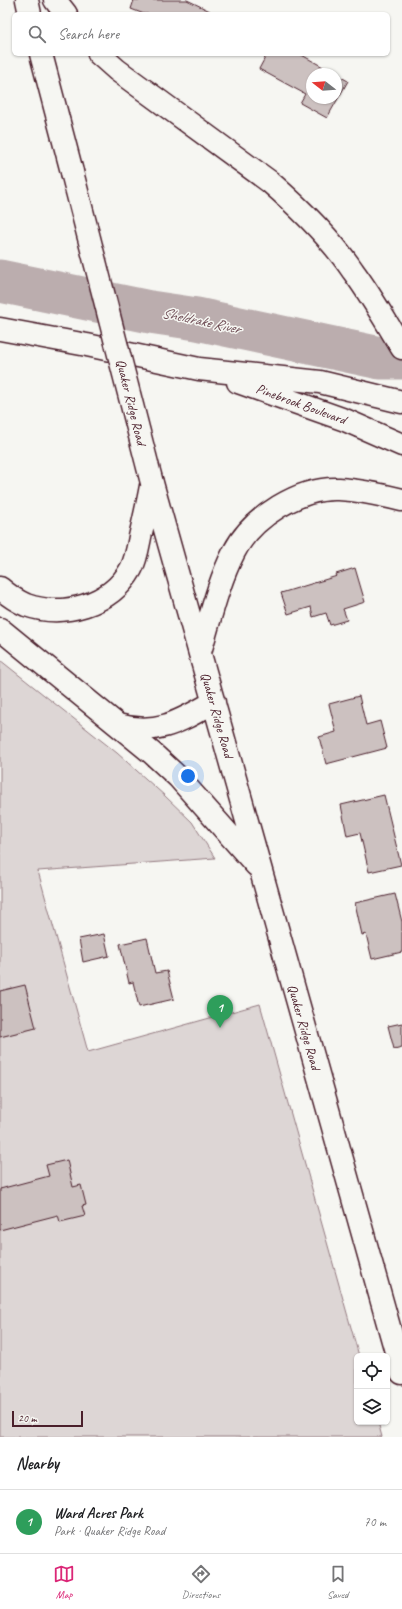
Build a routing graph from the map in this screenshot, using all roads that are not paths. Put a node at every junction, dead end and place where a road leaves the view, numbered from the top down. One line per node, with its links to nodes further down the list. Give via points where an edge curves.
1 (27, 0): 3 (street)
2 (55, 0): 4 (street)
3 (30, 12)
4 (64, 12)
5 (42, 56): 12 (street, Quaker Ridge Road, bridge)
6 (101, 56): 8 (street, via 292,201 354,271)
7 (2, 329): 9 (street, Pinebrook Boulevard)
8 (402, 348)
9 (198, 369): 10 (street, Pinebrook Boulevard, via 320,382); 11 (street, Pinebrook Boulevard, via 345,420)
10 (402, 402)
11 (402, 445)
12 (152, 483): 14 (street, via 131,568 122,582 110,592 95,602 79,608 61,610 41,609 25,604); 16 (street, Quaker Ridge Road)
13 (402, 500): 16 (street, via 339,489 320,491 300,496 264,517 248,532 235,550 225,572)
14 (0, 588)
15 (0, 630): 18 (street)
16 (200, 652): 17 (street, Quaker Ridge Road)
17 (214, 702): 18 (street, via 169,725 134,729); 19 (street, Quaker Ridge Road)
18 (117, 724): 19 (street, via 178,777)
19 (260, 869): 20 (street, Quaker Ridge Road)
20 (402, 1374)

